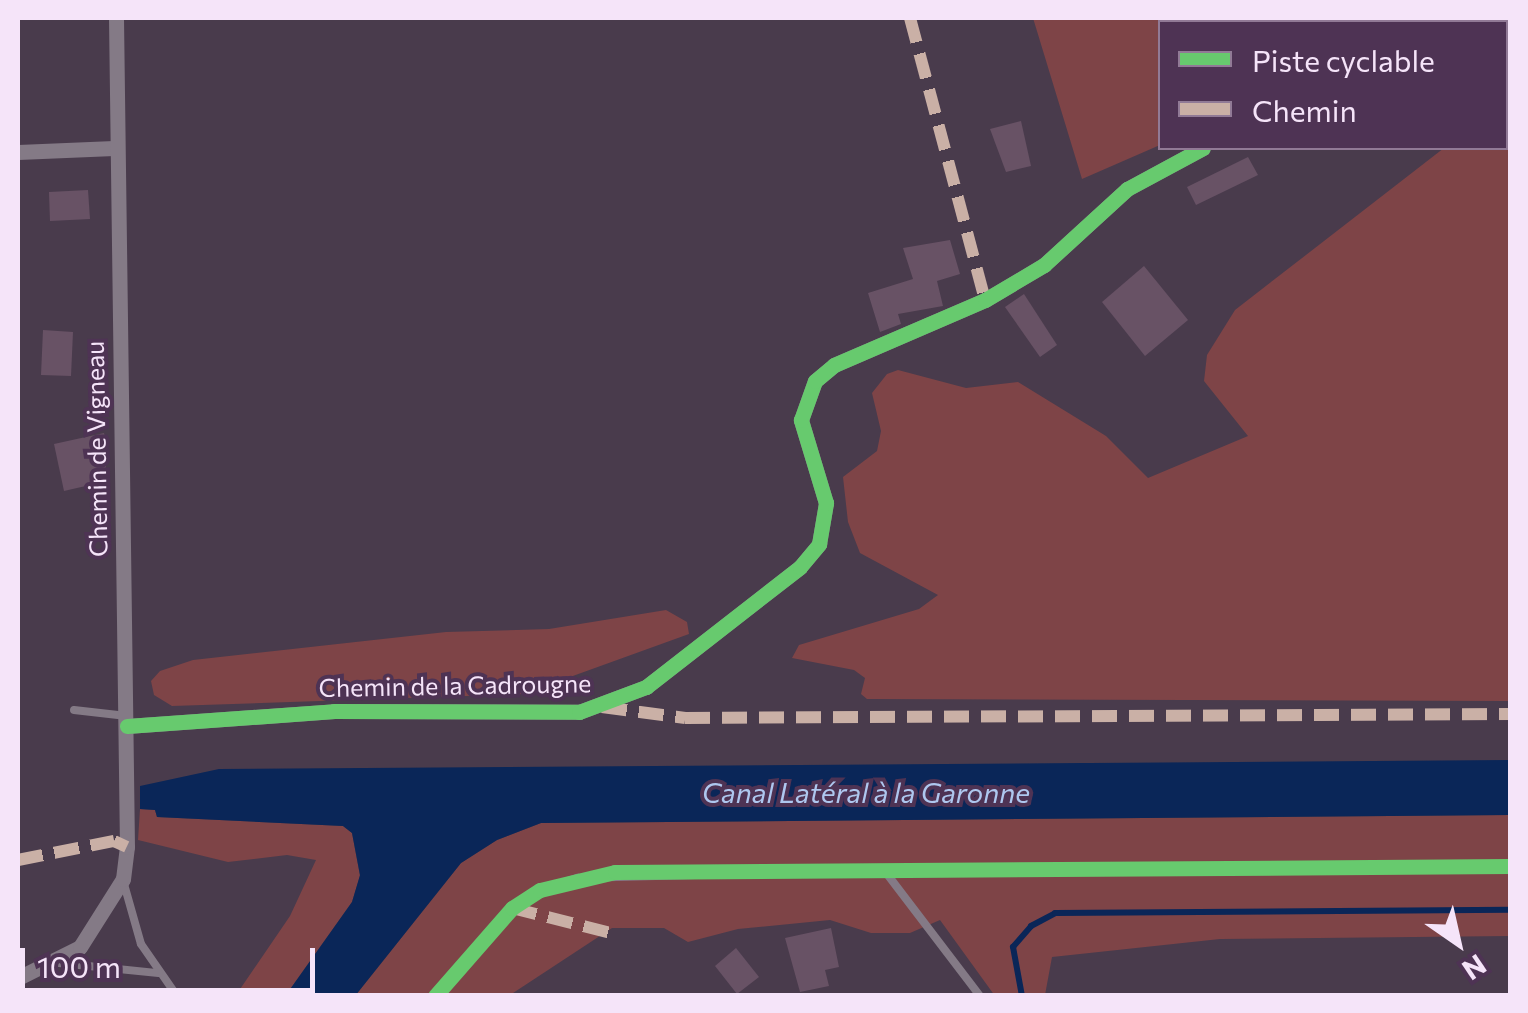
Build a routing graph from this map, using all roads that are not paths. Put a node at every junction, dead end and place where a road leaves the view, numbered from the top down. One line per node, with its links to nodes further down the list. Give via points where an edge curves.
1 (116, 18): 2 (street, Chemin de Vigneau)
2 (114, 148): 4 (street); 6 (street, Chemin de Vigneau)
3 (1199, 150): 6 (street, Chemin de la Cadrougne, via 1127,189 1044,265 815,380 800,420 826,503 818,544 800,567 646,687 579,712 334,711)
4 (18, 152)
5 (74, 710): 6 (lane)
6 (127, 721): 7 (street, Chemin de Vigneau)
7 (123, 879): 8 (street, via 97,927); 9 (lane, via 140,944)
8 (54, 963): 9 (lane); 10 (street)
9 (158, 974): 11 (lane)
10 (18, 978)
11 (177, 996)
12 (435, 996): 13 (lane, via 512,908 578,878 865,870 884,870)
13 (980, 996)

